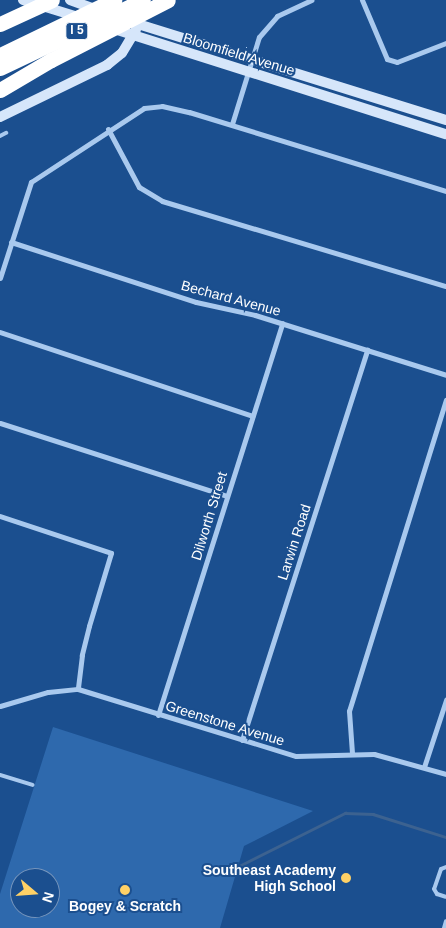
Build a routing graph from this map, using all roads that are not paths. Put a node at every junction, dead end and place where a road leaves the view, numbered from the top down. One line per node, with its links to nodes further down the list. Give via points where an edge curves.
1 (23, 0): 10 (main road, Bloomfield Avenue)
2 (52, 0): 9 (highway)
3 (70, 0): 8 (main road, Bloomfield Avenue)
4 (114, 0): 12 (highway)
5 (168, 0): 8 (highway)
6 (312, 0): 14 (street, via 287,10 269,23 259,37)
7 (362, 0): 11 (street, via 387,59 397,62)
8 (140, 10): 10 (main road); 12 (highway, I 5); 14 (main road, Bloomfield Avenue); 17 (highway)
9 (0, 24)
10 (134, 36): 16 (main road, Bloomfield Avenue); 18 (main road, via 122,54 107,65)
11 (446, 43)
12 (21, 51): 13 (highway); 15 (highway, I 5)
13 (0, 55)
14 (252, 58): 16 (street); 19 (main road, Bloomfield Avenue)
15 (0, 68)
16 (248, 71): 20 (street); 23 (main road, Bloomfield Avenue)
17 (0, 90)
18 (0, 117)
19 (446, 120)
20 (232, 124): 21 (street, via 162,106 144,108); 25 (street)
21 (108, 129): 26 (street, via 31,182); 28 (street, via 139,187 162,201)
22 (6, 133): 24 (lane)
23 (446, 134)
24 (0, 136)
25 (446, 191)
26 (11, 242): 27 (street); 29 (street, Bechard Avenue, via 196,302)
27 (0, 278)
28 (446, 286)
29 (282, 323): 31 (street, Bechard Avenue); 34 (street, Dilworth Street)
30 (0, 332): 34 (street)
31 (367, 350): 32 (street, Bechard Avenue); 42 (street, Larwin Road)
32 (446, 375)
33 (446, 400): 43 (street, via 348,711)
34 (252, 416): 36 (street, Dilworth Street)
35 (0, 423): 36 (street)
36 (227, 496): 41 (street, Dilworth Street)
37 (0, 516): 38 (street, via 112,553 89,626)
38 (78, 689): 40 (street, Greenstone Avenue, via 48,692); 41 (street, Greenstone Avenue)
39 (446, 700): 44 (street)
40 (0, 706)
41 (158, 715): 42 (street, Greenstone Avenue)
42 (242, 740): 43 (street, Greenstone Avenue, via 296,756)
43 (352, 753): 44 (street, Greenstone Avenue, via 391,757)
44 (424, 767): 45 (street, Greenstone Avenue)
45 (446, 774)
46 (0, 775): 47 (lane)
47 (32, 785)
48 (446, 867): 49 (lane, via 441,869 434,889)
49 (446, 897)
50 (446, 921): 51 (lane)
51 (444, 928)

